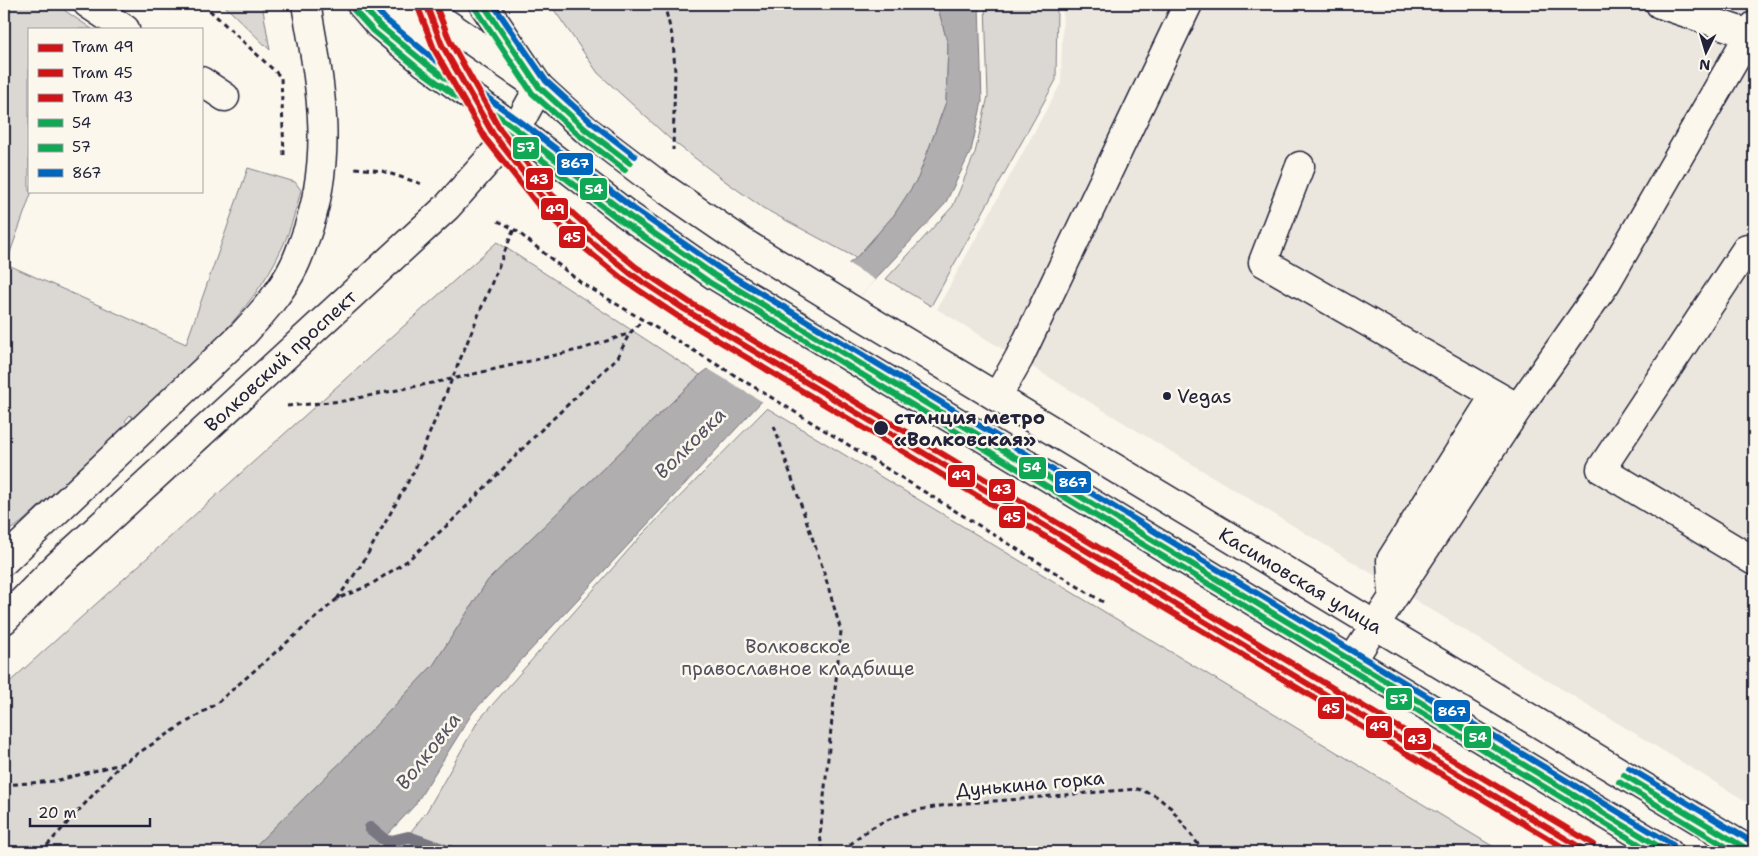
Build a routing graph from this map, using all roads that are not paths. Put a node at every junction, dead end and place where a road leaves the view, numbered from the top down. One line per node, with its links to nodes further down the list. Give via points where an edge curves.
1 (88, 4): 8 (main road)
2 (306, 4): 19 (main road, via 319,76 324,128 322,165 313,218 295,265 273,300 244,333)
3 (483, 4): 12 (main road)
4 (1188, 4): 17 (main road, via 1018,358)
5 (1660, 4): 9 (main road)
6 (414, 5): 7 (main road, via 393,12); 10 (main road); 12 (main road)
7 (364, 7): 10 (main road, via 379,25)
8 (123, 28)
9 (1751, 30): 18 (main road, via 1606,283)
10 (425, 63): 14 (main road)
11 (202, 82): 13 (main road)
12 (539, 87): 14 (main road, Волковский проспект); 17 (main road, Касимовская улица, via 585,129 744,243)
13 (226, 97)
14 (516, 129): 21 (main road, Волковский проспект, via 448,207 56,567); 23 (main road, via 629,216 714,275)
15 (1300, 166): 18 (main road, via 1263,262)
16 (1752, 247): 20 (main road, via 1601,469)
17 (996, 397): 22 (main road, Касимовская улица)
18 (1507, 402): 22 (main road)
19 (5, 559)
20 (1754, 561)
21 (4, 620)
22 (1375, 625): 23 (main road); 25 (main road, Касимовская улица)
23 (1352, 661): 24 (main road)
24 (1668, 852)
25 (1752, 852)

